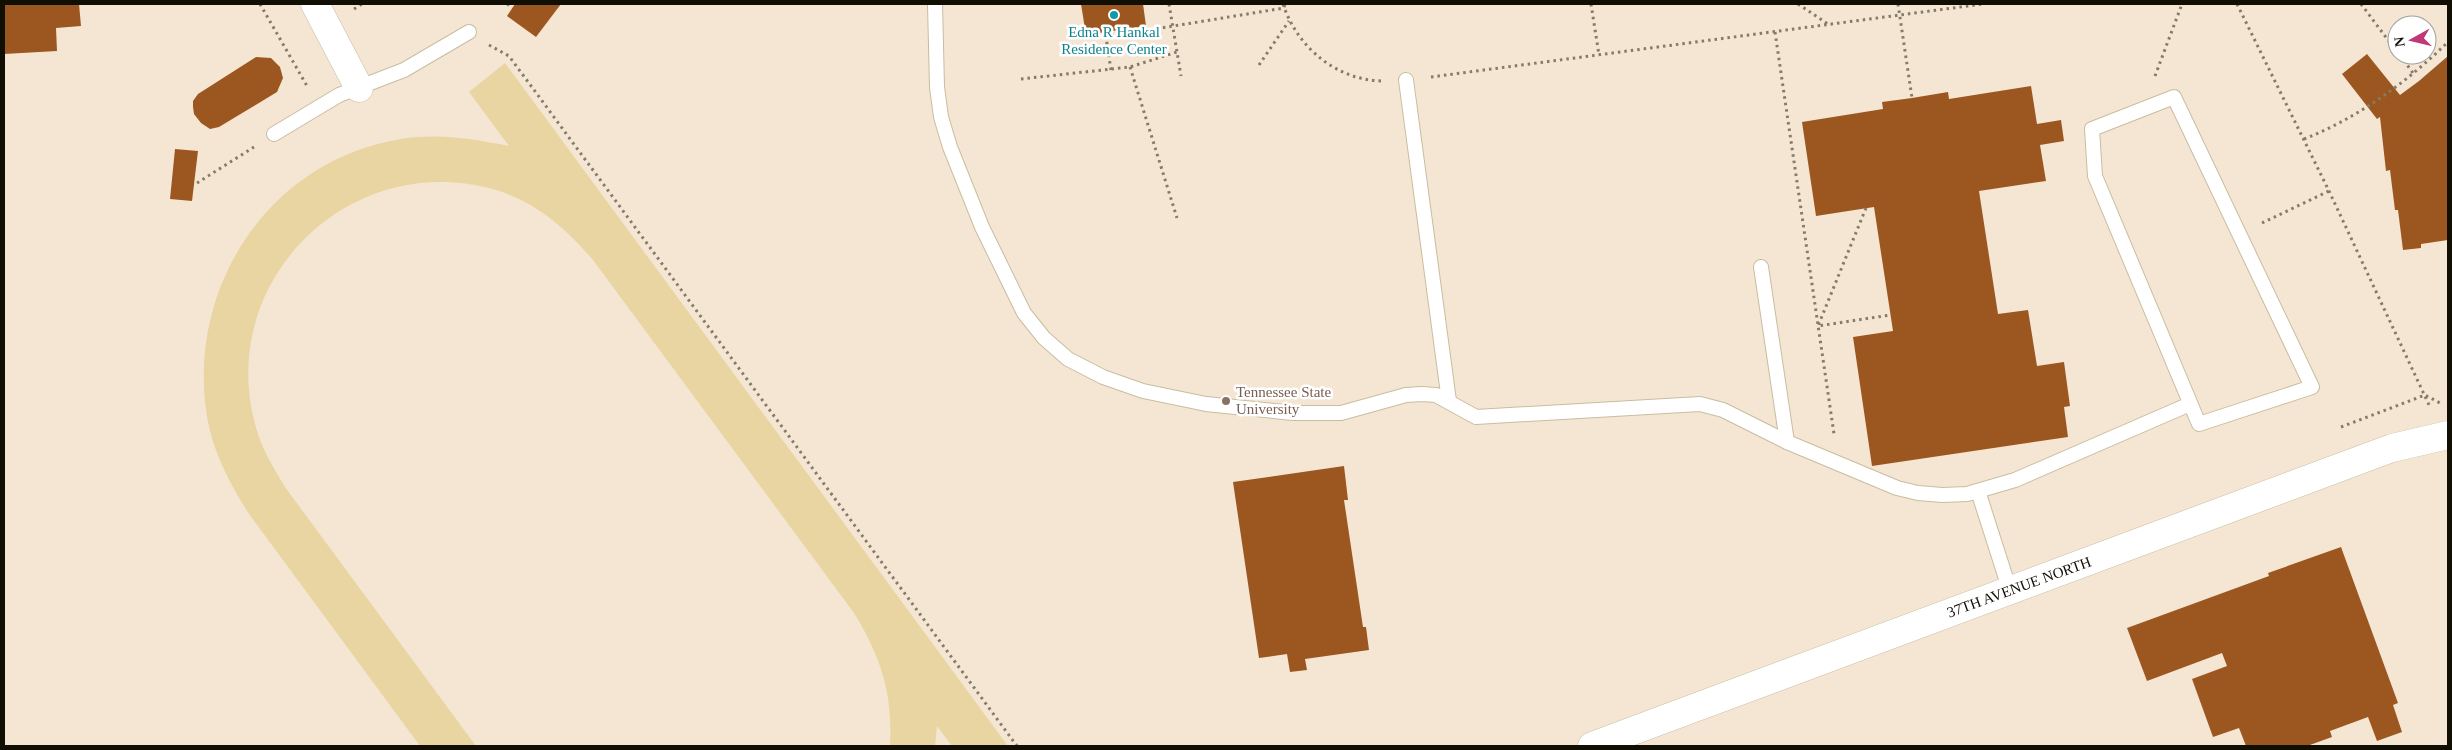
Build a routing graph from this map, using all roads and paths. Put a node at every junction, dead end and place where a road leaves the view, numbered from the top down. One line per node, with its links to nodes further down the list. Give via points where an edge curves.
1 (260, 4): 35 (path)
2 (316, 4): 33 (street)
3 (935, 4): 48 (lane, via 937,87 950,147 982,227 1024,313 1044,338 1068,359 1103,377 1143,391 1206,404 1293,413 1341,413 1406,395 1430,394)
4 (1169, 4): 18 (path)
5 (1591, 4): 24 (path)
6 (1798, 4): 17 (path)
7 (1898, 4): 15 (path)
8 (1944, 4): 14 (path)
9 (1984, 4): 14 (path)
10 (2182, 4): 36 (path)
11 (2237, 4): 38 (path)
12 (2361, 4): 21 (path)
13 (1284, 5): 16 (path); 18 (path)
14 (1941, 9): 15 (path)
15 (1899, 15): 17 (path); 34 (path)
16 (1290, 20): 25 (path); 32 (path, via 1312,52 1343,72 1372,81)
17 (1828, 24): 20 (path)
18 (1173, 26): 23 (path); 28 (path, via 1106,37)
19 (469, 32): 33 (lane, via 404,70); 57 (path, via 509,56)
20 (1774, 32): 24 (path); 46 (path)
21 (2387, 39)
22 (2448, 42): 29 (path)
23 (1177, 52): 27 (path); 30 (path)
24 (1599, 55): 32 (path)
25 (1259, 65)
26 (2407, 65): 29 (path)
27 (1130, 67): 28 (path); 42 (path)
28 (1111, 70): 31 (path)
29 (2413, 73): 38 (path, via 2344,121)
30 (1181, 76)
31 (1021, 79)
32 (1406, 80): 48 (lane)
33 (359, 88): 35 (lane)
34 (1912, 98)
35 (318, 107): 37 (lane)
36 (2142, 110): 43 (lane, via 2174,97); 49 (lane, via 2092,129 2095,176)
37 (274, 134): 39 (path)
38 (2304, 139): 40 (path)
39 (197, 183)
40 (2329, 191): 43 (path); 47 (path)
41 (1866, 208): 46 (path)
42 (1177, 218)
43 (2239, 234): 49 (lane, via 2312,387 2199,424)
44 (1761, 267): 53 (lane)
45 (1890, 315): 46 (path)
46 (1818, 326): 54 (path)
47 (2425, 395): 50 (path); 51 (path); 52 (path)
48 (1449, 401): 53 (lane, via 1476,417 1700,404 1723,410)
49 (2190, 404): 55 (lane, via 2015,480)
50 (2448, 407)
51 (2341, 427)
52 (2447, 438): 56 (street, 37TH AVENUE NORTH, via 2392,448)
53 (1787, 442): 54 (lane)
54 (1838, 465): 55 (lane, via 1918,493 1942,495)
55 (1978, 491): 56 (lane)
56 (2010, 591): 58 (street, 37TH AVENUE NORTH)
57 (1017, 746)
58 (1592, 746)

